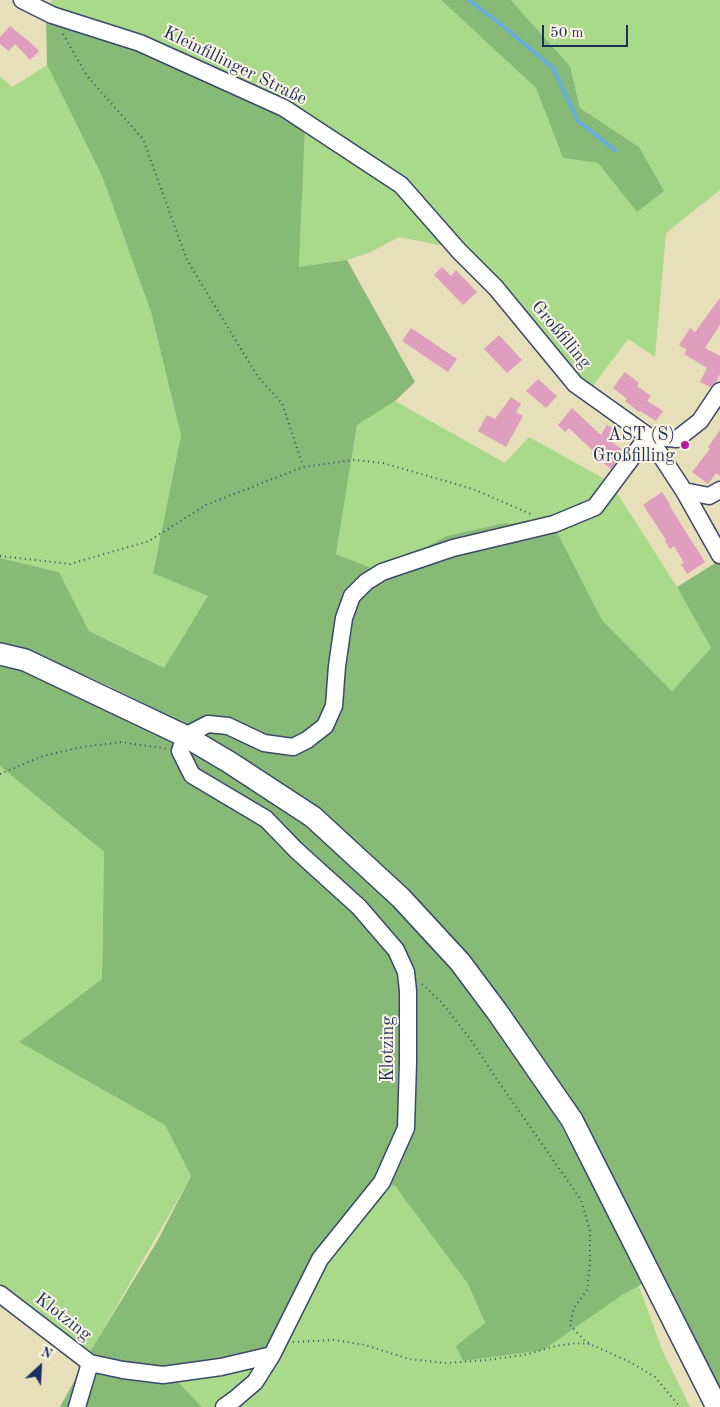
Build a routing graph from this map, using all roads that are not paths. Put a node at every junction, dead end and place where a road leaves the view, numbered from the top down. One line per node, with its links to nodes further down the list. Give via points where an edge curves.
1 (22, 0): 2 (street, Kleinfillinger Straße, via 52,15 140,43 284,108 401,185)
2 (496, 288): 4 (street, Großfilling, via 575,384)
3 (720, 391): 4 (street, Großfilling, via 700,421 677,439)
4 (648, 436): 6 (street, Großfilling); 9 (street, via 595,507 554,524 453,548 382,572 366,582 352,596 344,618 334,706 325,726 307,740 293,747 264,743 228,726 208,724)
5 (720, 490): 6 (street, via 709,496)
6 (684, 491): 7 (street, Großfilling)
7 (720, 555)
8 (0, 654): 9 (main road, via 25,660)
9 (183, 743): 11 (street, Klotzing, via 192,775 266,819 359,907 396,950 406,972 406,1128 382,1182 320,1259); 15 (main road, via 229,762 313,817 402,898 460,962 572,1120)
10 (0, 1294): 12 (street, Klotzing)
11 (275, 1349): 12 (street, via 222,1367 163,1375); 14 (street, Klotzing, via 255,1382)
12 (90, 1363): 13 (street, Klotzing)
13 (77, 1407)
14 (224, 1407)
15 (717, 1407)

